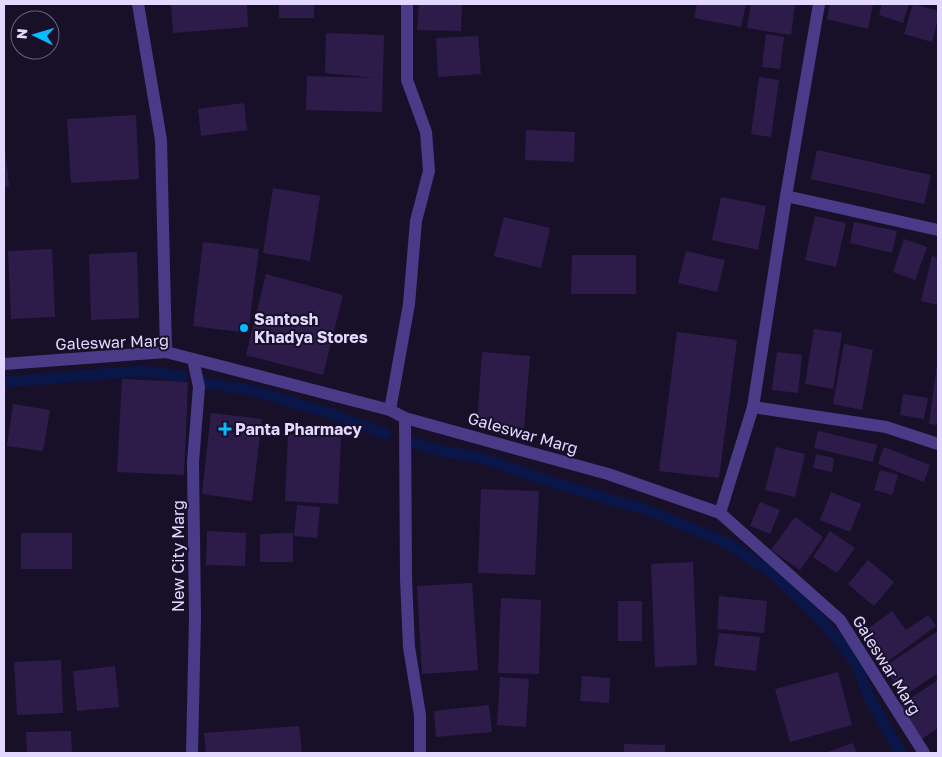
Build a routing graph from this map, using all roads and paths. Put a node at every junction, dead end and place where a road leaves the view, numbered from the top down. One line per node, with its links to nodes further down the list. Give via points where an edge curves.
1 (138, 4): 6 (street, via 161,140)
2 (407, 4): 10 (street, via 407,80 426,132 429,170 416,220 409,304)
3 (819, 4): 4 (street)
4 (786, 196): 5 (street); 9 (street)
5 (938, 230)
6 (166, 352): 7 (street, Galeswar Marg); 8 (street, Galeswar Marg)
7 (193, 360): 10 (street, Galeswar Marg); 14 (street, New City Marg, via 199,387 193,462 195,616)
8 (4, 364)
9 (753, 407): 12 (street, via 886,427); 13 (street)
10 (390, 410): 11 (street, Galeswar Marg)
11 (405, 418): 13 (street, Galeswar Marg, via 608,474); 15 (street, via 406,580 409,647 420,716)
12 (938, 444)
13 (720, 513): 16 (street, Galeswar Marg, via 840,620)
14 (192, 753)
15 (420, 753)
16 (924, 753)

